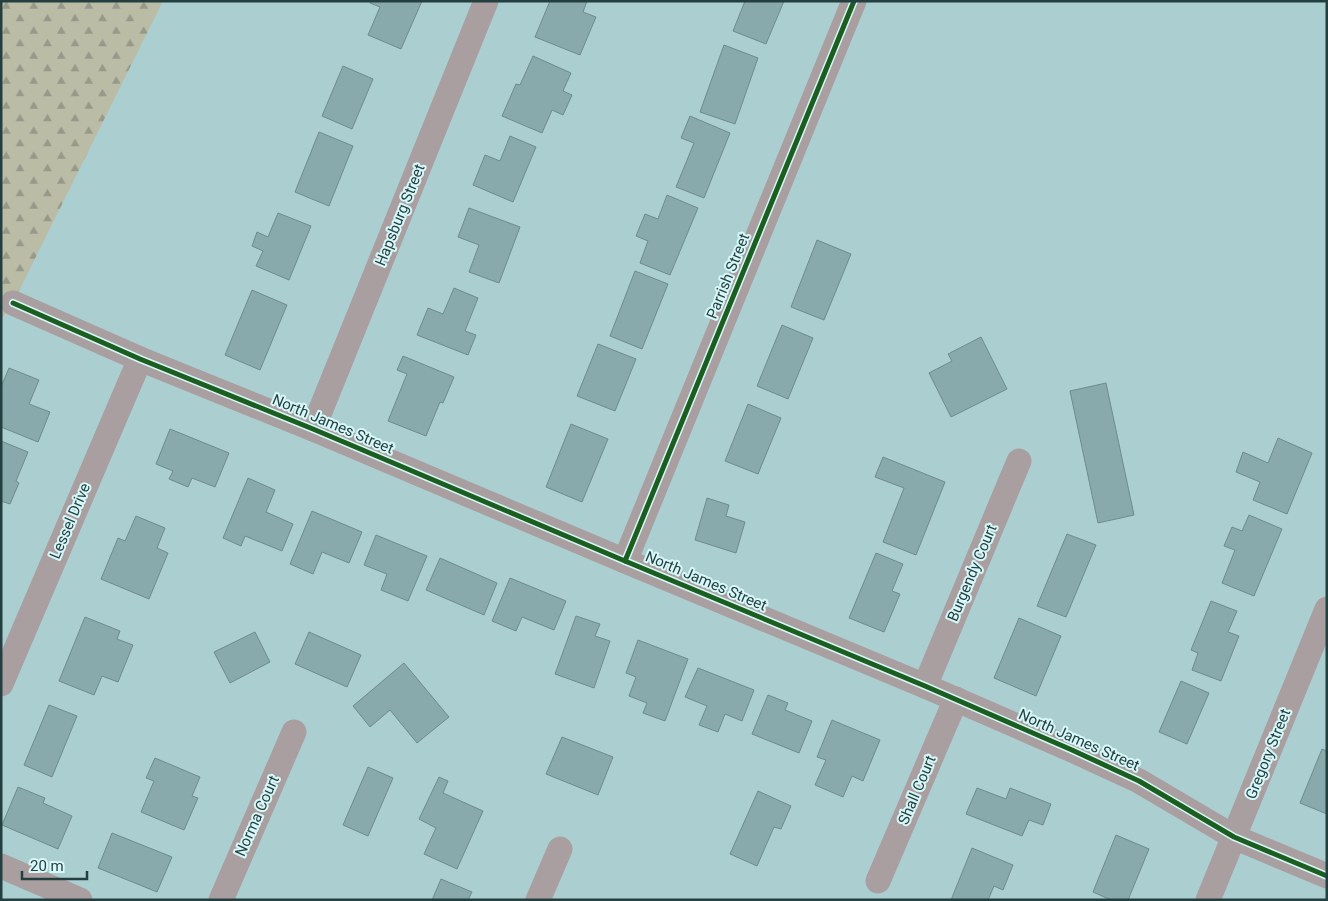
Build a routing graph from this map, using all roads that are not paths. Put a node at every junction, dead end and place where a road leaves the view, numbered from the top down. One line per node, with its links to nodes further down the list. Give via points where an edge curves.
1 (486, 1): 5 (street, Hapsburg Street)
2 (854, 1): 7 (street, Parrish Street)
3 (13, 303): 4 (street, North James Street)
4 (140, 359): 5 (street, North James Street); 9 (street, Lessel Drive)
5 (314, 429): 7 (street, North James Street)
6 (1019, 461): 10 (street, Burgendy Court)
7 (625, 561): 10 (street, North James Street)
8 (1327, 609): 13 (street, Gregory Street)
9 (1, 684)
10 (925, 686): 11 (street, North James Street)
11 (956, 699): 13 (street, North James Street, via 1139,781); 17 (street, Shall Court)
12 (294, 732): 19 (street, Norma Court)
13 (1234, 837): 16 (street, North James Street); 21 (street, Gregory Street)
14 (560, 849): 20 (street)
15 (1, 866): 18 (street)
16 (1327, 876)
17 (878, 881)
18 (80, 900)
19 (221, 900)
20 (538, 900)
21 (1208, 900)

